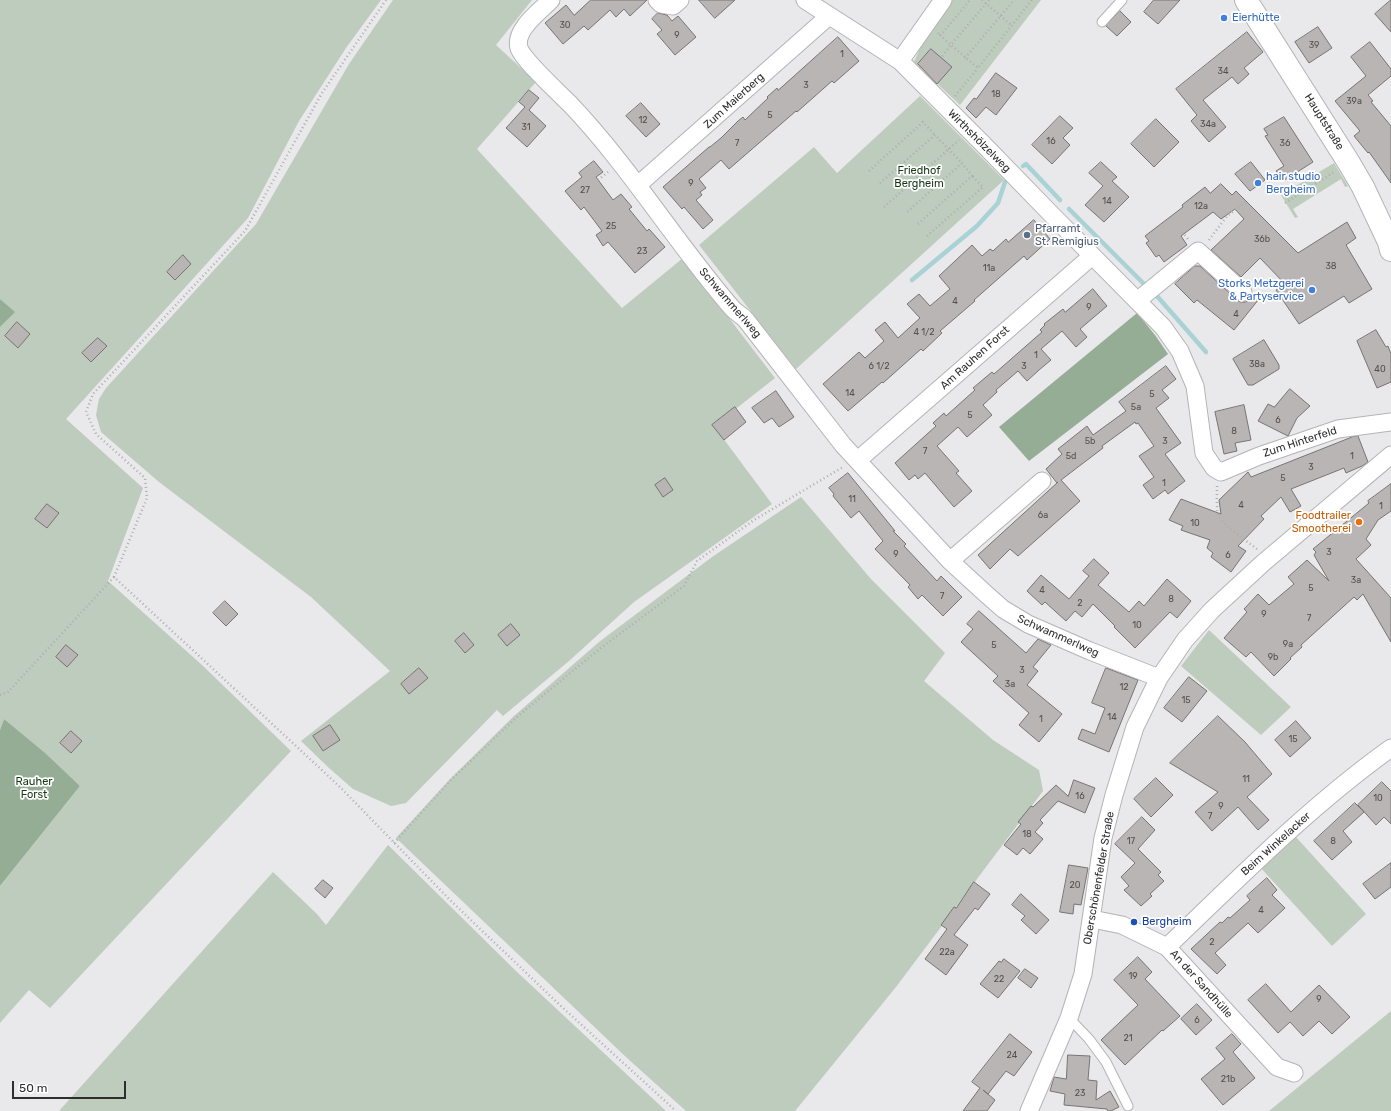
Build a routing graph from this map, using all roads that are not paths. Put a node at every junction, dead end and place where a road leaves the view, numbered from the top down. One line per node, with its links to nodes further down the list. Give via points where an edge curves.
1 (550, 0): 11 (street, Schwammerlweg, via 521,30 519,49 579,114)
2 (657, 0): 3 (street, via 660,4 673,6)
3 (680, 0)
4 (805, 0): 8 (street, Wirthshölzelweg)
5 (943, 0): 10 (street)
6 (1122, 0): 9 (lane)
7 (1253, 3): 12 (street, Hauptstraße, via 1349,163)
8 (830, 16): 10 (street, Wirthshölzelweg); 11 (street, Zum Maierberg)
9 (1102, 22)
10 (900, 62): 13 (street, Wirthshölzelweg)
11 (638, 185): 19 (street, Schwammerlweg, via 688,254 734,310 746,320 843,445)
12 (1391, 250)
13 (1092, 256): 15 (street, Wirthshölzelweg); 19 (street, Am Rauhen Forst)
14 (1242, 292): 15 (street, via 1198,251)
15 (1137, 301): 20 (street, Wirthshölzelweg, via 1164,327 1180,351 1195,386 1204,453)
16 (1385, 423): 17 (street); 20 (street, Zum Hinterfeld, via 1338,429)
17 (1391, 437)
18 (1391, 456): 23 (street, Oberschönenfelder Straße, via 1268,559 1212,610 1185,640)
19 (858, 460): 22 (street, Schwammerlweg)
20 (1217, 470)
21 (1042, 481): 22 (street)
22 (950, 561): 23 (street, Schwammerlweg, via 1003,609 1028,624)
23 (1159, 678): 25 (street, Oberschönenfelder Straße, via 1135,727 1117,784 1103,838)
24 (1391, 748): 26 (street, Beim Winkelacker, via 1287,832)
25 (1092, 919): 26 (street, An der Sandhülle, via 1122,925); 27 (street, Oberschönenfelder Straße, via 1083,974)
26 (1167, 947): 28 (street, An der Sandhülle, via 1277,1067)
27 (1069, 1018): 29 (lane, via 1106,1062); 30 (street, Oberschönenfelder Straße)
28 (1294, 1073)
29 (1128, 1106)
30 (1029, 1111)

